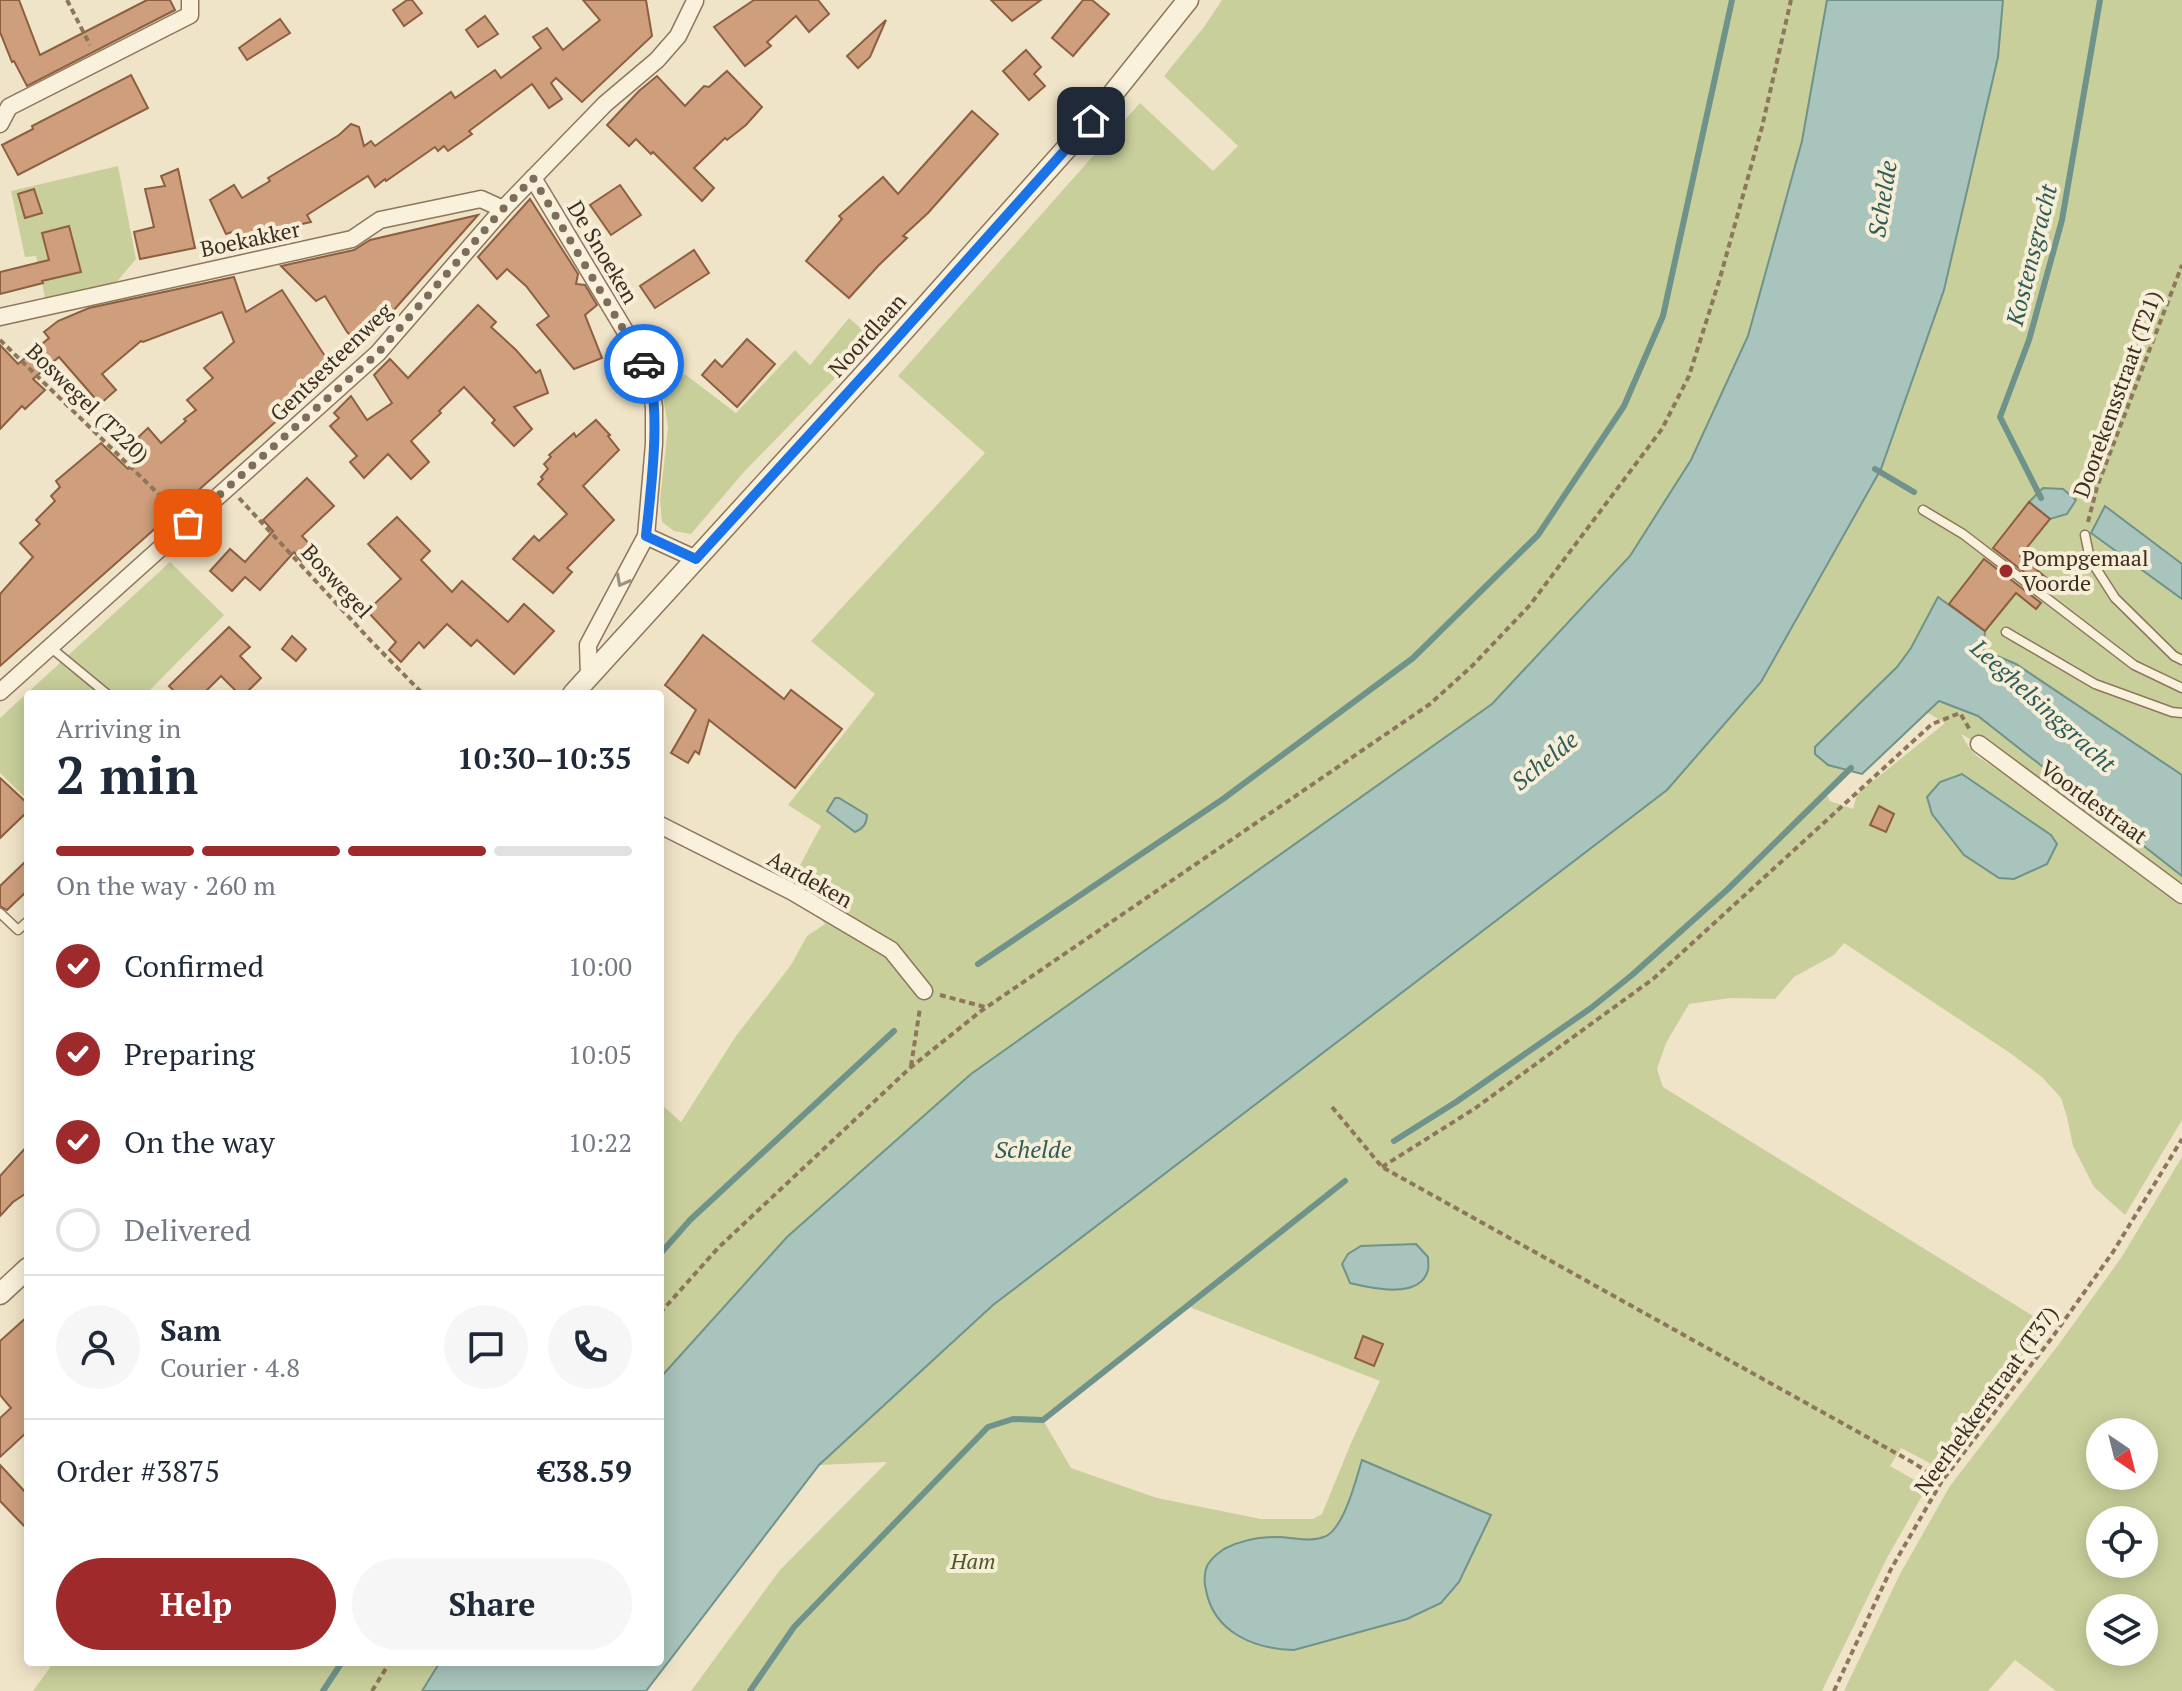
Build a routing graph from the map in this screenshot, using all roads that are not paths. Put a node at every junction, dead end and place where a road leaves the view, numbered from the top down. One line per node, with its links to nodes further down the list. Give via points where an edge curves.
1 (190, 0): 4 (street, via 190,15)
2 (697, 0): 6 (street, Gentsesteenweg, via 678,36 657,60)
3 (1188, 0): 12 (street, Noordlaan, via 1091,121)
4 (5, 104): 5 (street)
5 (0, 124)
6 (533, 178): 7 (street, Gentsesteenweg); 11 (street, De Snoeken, via 648,369 654,444)
7 (503, 209): 8 (street, Boekakker, via 481,199 380,220 352,239); 14 (street, Gentsesteenweg, via 378,353)
8 (0, 317)
9 (1923, 510): 17 (lane, via 1963,534 2134,665)
10 (2085, 535): 15 (lane, via 2090,559 2115,598)
11 (646, 536): 12 (street); 16 (street, De Snoeken, one-way to 16, via 588,645)
12 (696, 559): 16 (street, Noordlaan)
13 (2006, 632): 21 (lane, via 2095,684)
14 (50, 647): 18 (lane); 20 (street, Gentsesteenweg)
15 (2182, 660)
16 (589, 677): 19 (street, Noordlaan)
17 (2182, 688)
18 (102, 690)
19 (577, 690)
20 (0, 692)
21 (2182, 713)
22 (1979, 744): 24 (street, Voordestraat)
23 (664, 827): 27 (street, Aardeken, via 793,892 891,950)
24 (2182, 895)
25 (0, 913): 26 (lane, via 18,930)
26 (24, 925)
27 (924, 991)
28 (24, 1272): 29 (street)
29 (0, 1294)

